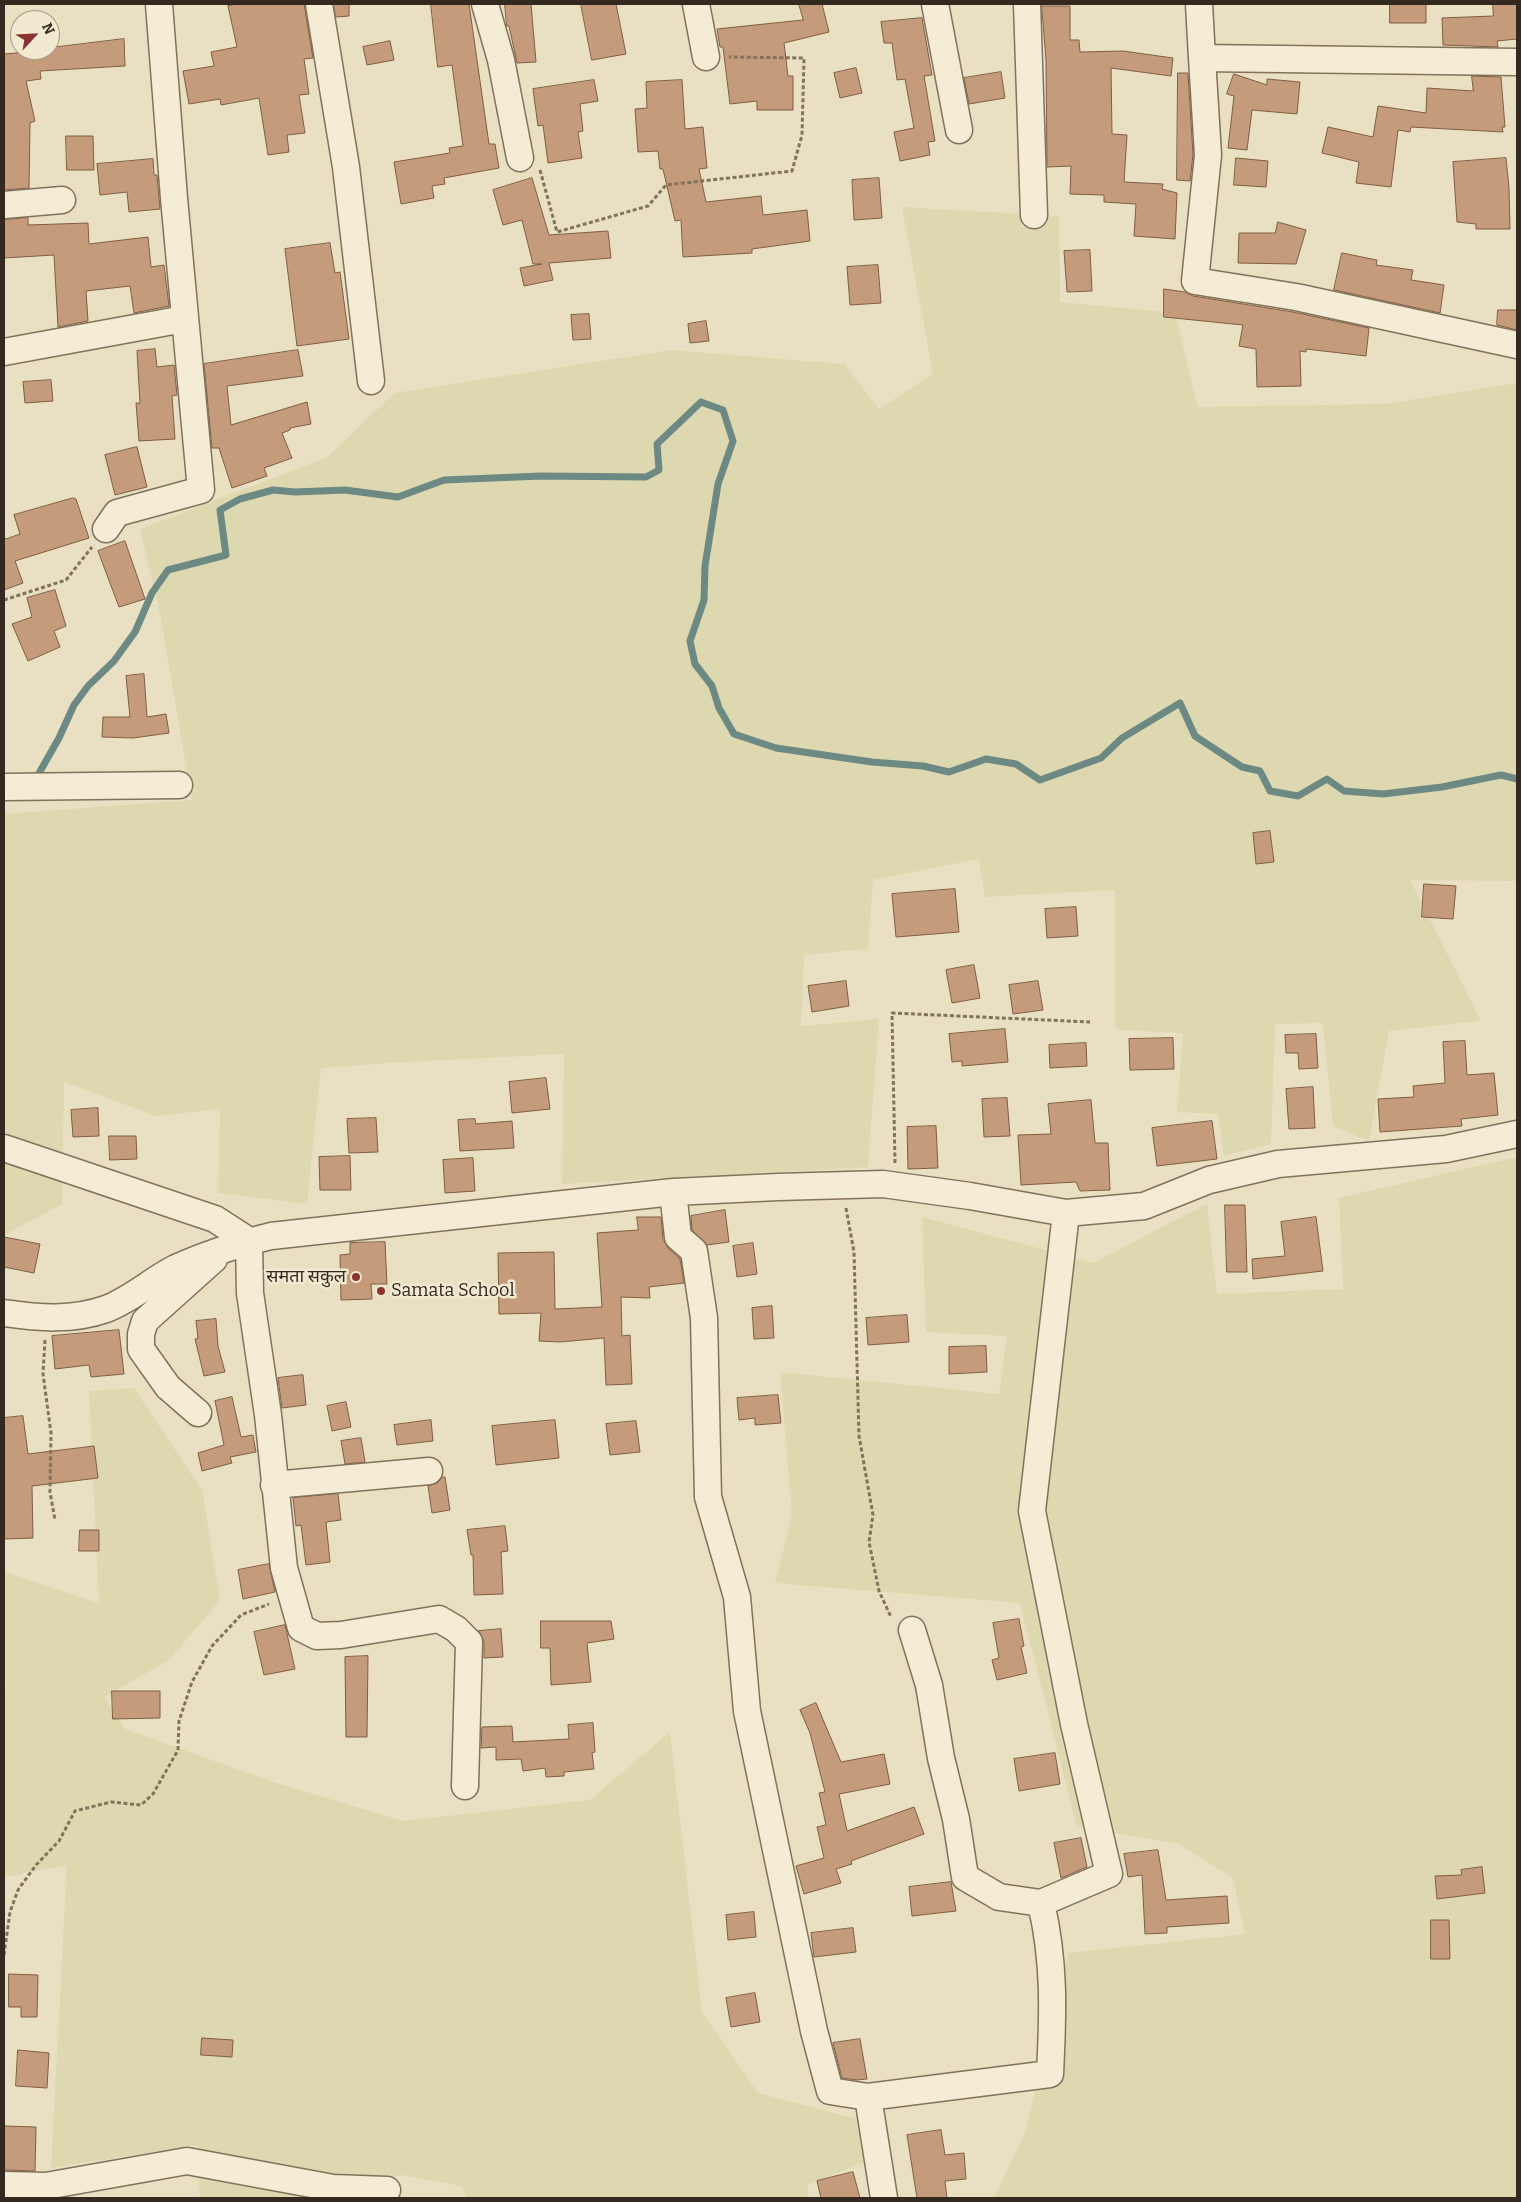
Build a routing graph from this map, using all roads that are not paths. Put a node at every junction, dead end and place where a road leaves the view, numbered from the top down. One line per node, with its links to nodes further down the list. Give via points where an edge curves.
1 (159, 4): 16 (street)
2 (319, 4): 19 (street, via 346,167)
3 (485, 4): 12 (street, via 501,60)
4 (696, 4): 8 (street)
5 (936, 4): 11 (street)
6 (1027, 4): 15 (street)
7 (1199, 4): 9 (street)
8 (706, 57)
9 (1202, 58): 10 (street); 17 (street, via 1208,155 1195,281 1296,297)
10 (1517, 62)
11 (959, 130)
12 (520, 158)
13 (62, 200): 14 (street)
14 (4, 205)
15 (1034, 215)
16 (184, 319): 18 (street); 20 (street, via 201,490 118,513)
17 (1517, 345)
18 (4, 352)
19 (371, 381)
20 (106, 529)
21 (179, 785): 22 (street)
22 (10, 787)
23 (1517, 1134): 26 (street, via 1446,1149 1278,1164 1209,1180 1144,1206)
24 (4, 1148): 27 (street, via 215,1219)
25 (673, 1192): 26 (street, via 896,1186); 27 (street, via 314,1231); 35 (street, via 678,1237 694,1251 704,1318 708,1497 738,1597 748,1711 814,2031 830,2091)
26 (1066, 1213): 34 (street, via 1032,1512 1074,1724 1109,1874)
27 (238, 1245): 28 (street, via 175,1269 106,1309 47,1319); 29 (street, via 145,1321 141,1334 141,1349 168,1387); 31 (street, via 250,1293 268,1415)
28 (4, 1313)
29 (198, 1413)
30 (429, 1471): 31 (street)
31 (274, 1485): 33 (street, via 284,1568 301,1628 317,1636 341,1635 439,1619 469,1642)
32 (912, 1630): 34 (street, via 929,1685 965,1877 998,1897)
33 (466, 1786)
34 (1041, 1903): 35 (street, via 1048,1931 1054,1999 1050,2074)
35 (868, 2097): 38 (street)
36 (4, 2185): 37 (street, via 46,2186 187,2161 333,2188)
37 (387, 2190)
38 (884, 2198)

